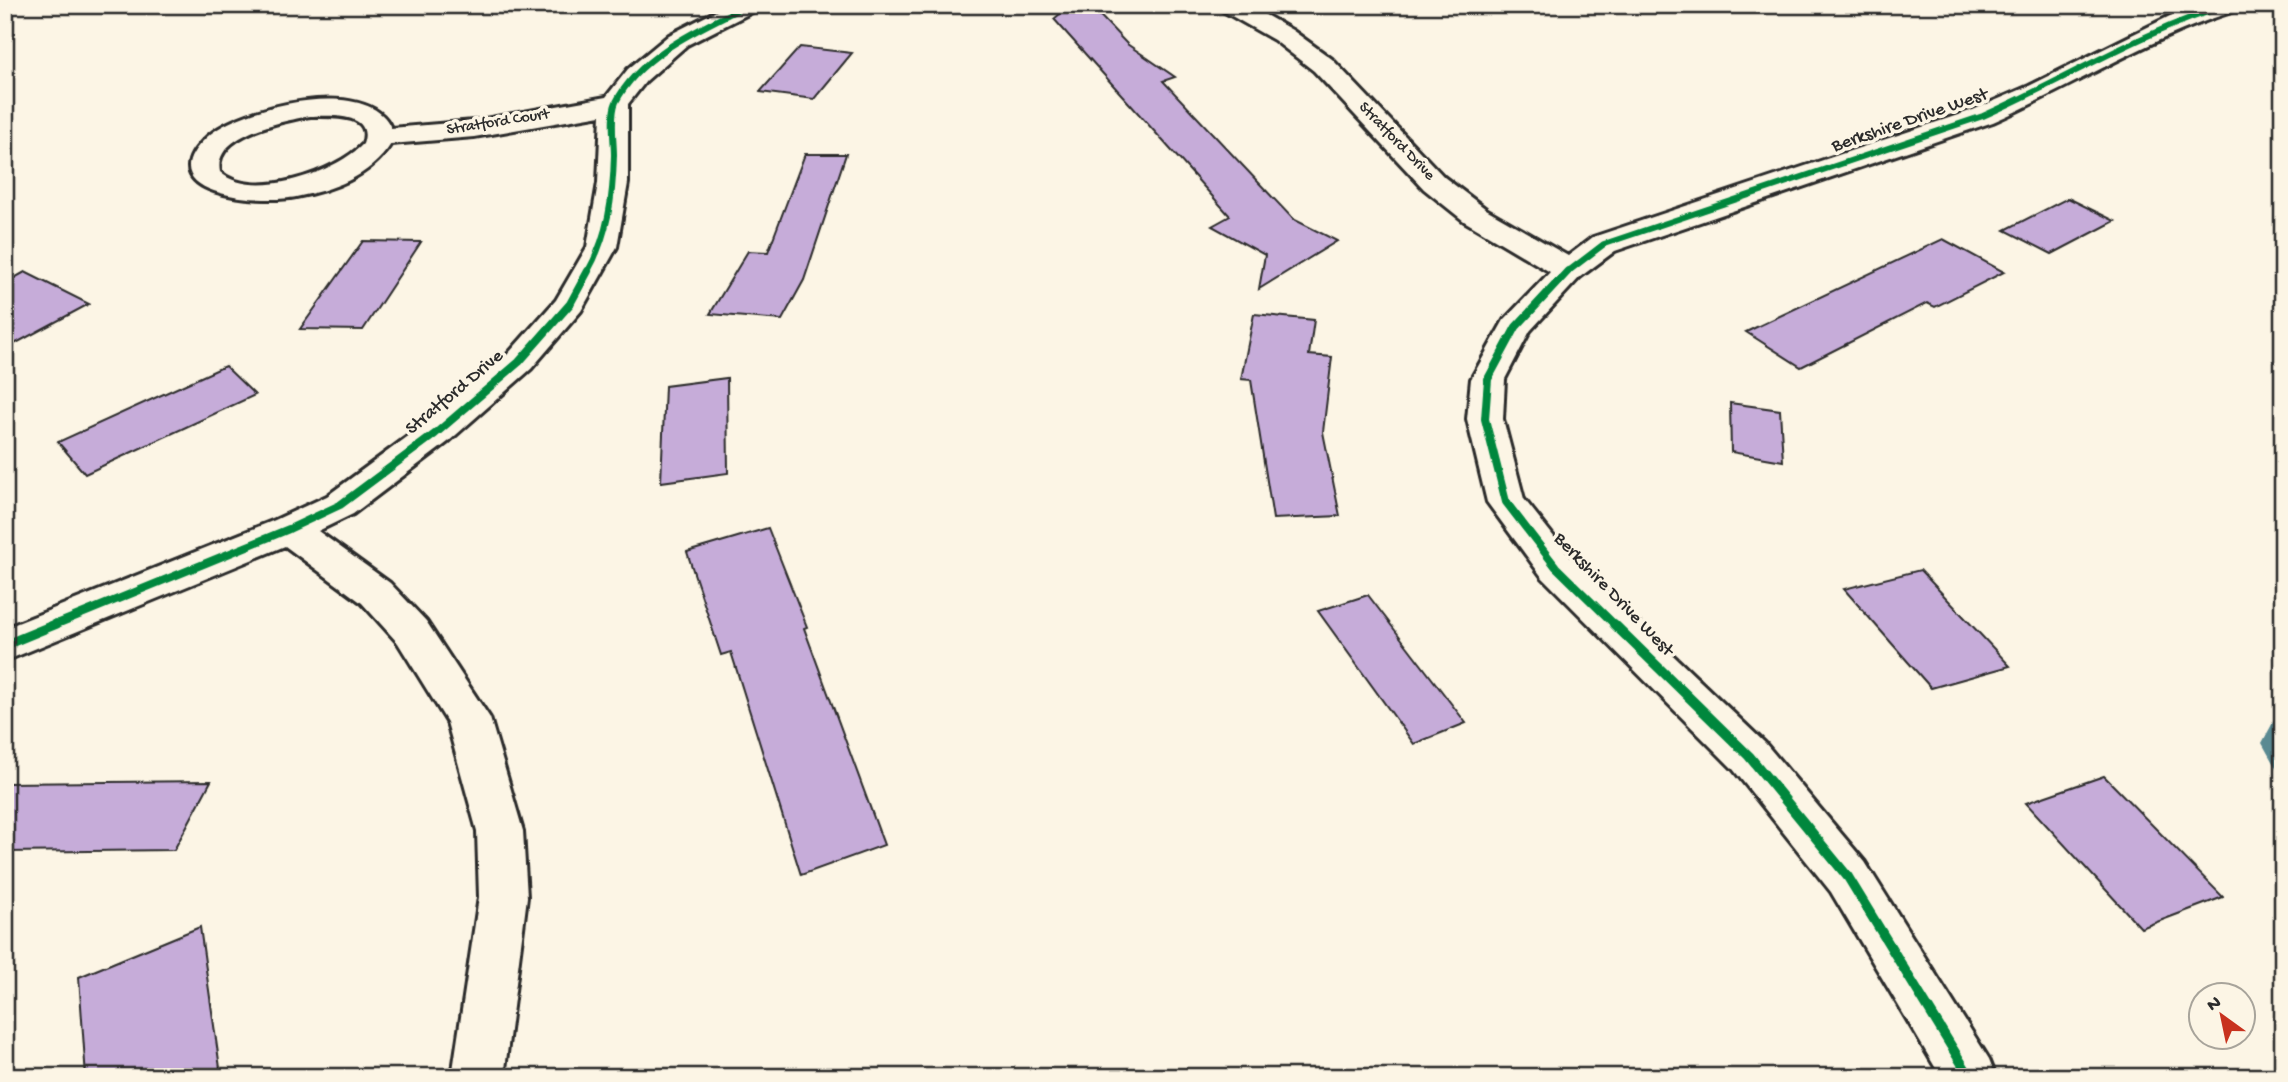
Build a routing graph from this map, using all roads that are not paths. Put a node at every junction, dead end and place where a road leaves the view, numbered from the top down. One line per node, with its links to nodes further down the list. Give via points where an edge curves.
1 (747, 5): 4 (street, via 678,40 637,75)
2 (1230, 5): 6 (street, Stratford Drive, via 1283,35 1323,65 1434,183 1475,215)
3 (2218, 6): 6 (street, Berkshire Drive West, via 1983,116 1604,244)
4 (615, 104): 5 (street, Stratford Court, via 474,129); 7 (street, Stratford Drive, via 613,183 602,247 570,304 519,362 435,434 340,505)
5 (379, 137): 5 (street, via 374,149 345,171 275,191 216,184 204,165 220,140 285,112 310,108 354,111 378,126)
6 (1569, 270): 10 (street, Berkshire Drive West, via 1516,327 1488,379 1485,419 1506,502 1556,566 1749,756 1848,877)
7 (289, 529): 8 (street, Stratford Drive); 9 (street, via 376,593 412,632 468,718 500,831 503,897)
8 (5, 645)
9 (478, 1077)
10 (1970, 1077)

